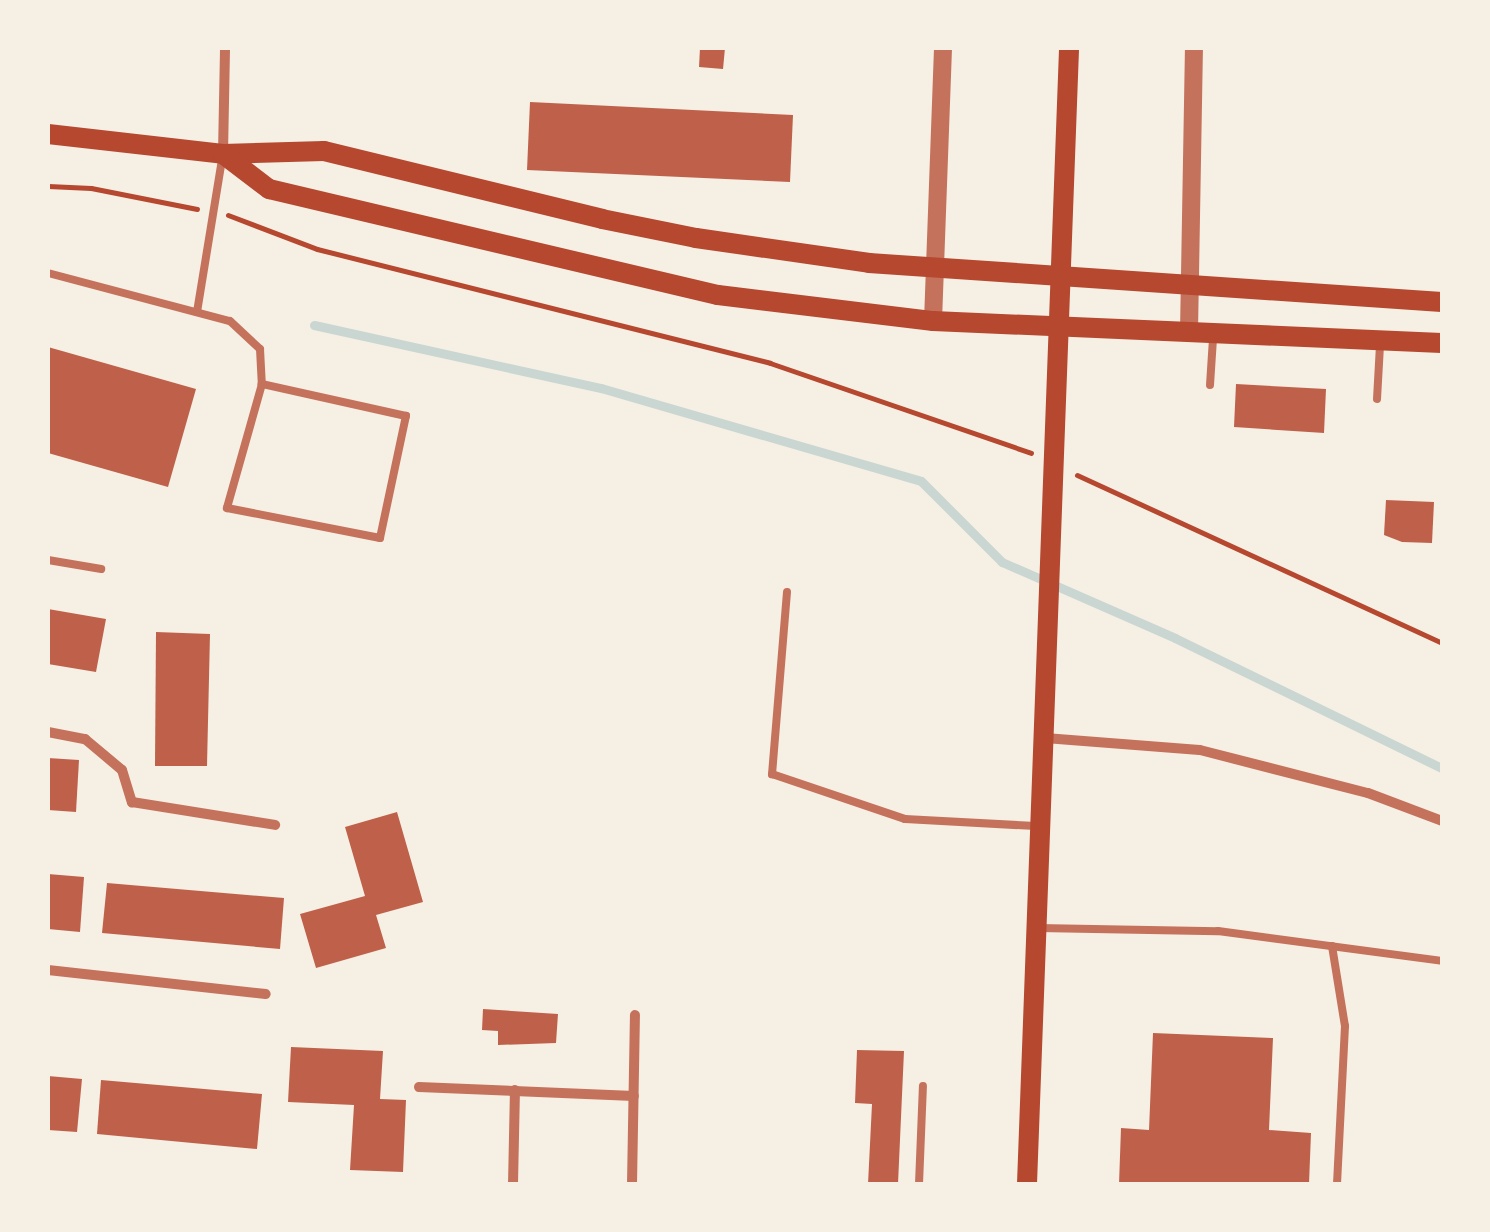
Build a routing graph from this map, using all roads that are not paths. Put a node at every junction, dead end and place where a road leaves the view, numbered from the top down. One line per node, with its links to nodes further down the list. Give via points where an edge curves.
1 (225, 48): 6 (street)
2 (942, 48): 7 (street)
3 (1069, 48): 24 (main road)
4 (1194, 48): 9 (street)
5 (48, 134): 6 (main road)
6 (223, 154): 7 (main road, via 324,151 696,238); 11 (lane); 12 (main road, via 270,189 718,296)
7 (937, 268): 9 (main road); 12 (street)
8 (48, 273): 11 (lane)
9 (1191, 282): 10 (main road); 13 (street)
10 (1442, 302)
11 (197, 312): 17 (lane, via 230,321 260,349)
12 (933, 321): 13 (main road)
13 (1189, 332): 14 (main road)
14 (1213, 333): 15 (main road); 18 (lane)
15 (1380, 340): 16 (main road); 19 (lane)
16 (1442, 343)
17 (262, 384): 17 (lane, via 227,508 380,538 406,416)
18 (1210, 385)
19 (1377, 399)
20 (48, 560): 21 (lane)
21 (101, 569)
22 (787, 592): 27 (lane, via 772,774 904,818)
23 (48, 732): 26 (street, via 85,739 122,770 132,802)
24 (1045, 738): 25 (street, via 1200,750 1368,793); 27 (main road)
25 (1442, 820)
26 (275, 825)
27 (1041, 826): 28 (main road)
28 (1038, 928): 29 (lane, via 1218,931); 41 (main road)
29 (1332, 946): 30 (lane); 42 (lane, via 1345,1026)
30 (1442, 961)
31 (48, 970): 32 (street)
32 (266, 994)
33 (635, 1015): 37 (street)
34 (923, 1086): 40 (lane)
35 (419, 1087): 36 (street)
36 (515, 1090): 37 (street); 38 (street)
37 (634, 1096): 39 (street)
38 (512, 1184)
39 (632, 1184)
40 (919, 1184)
41 (1027, 1184)
42 (1338, 1184)

